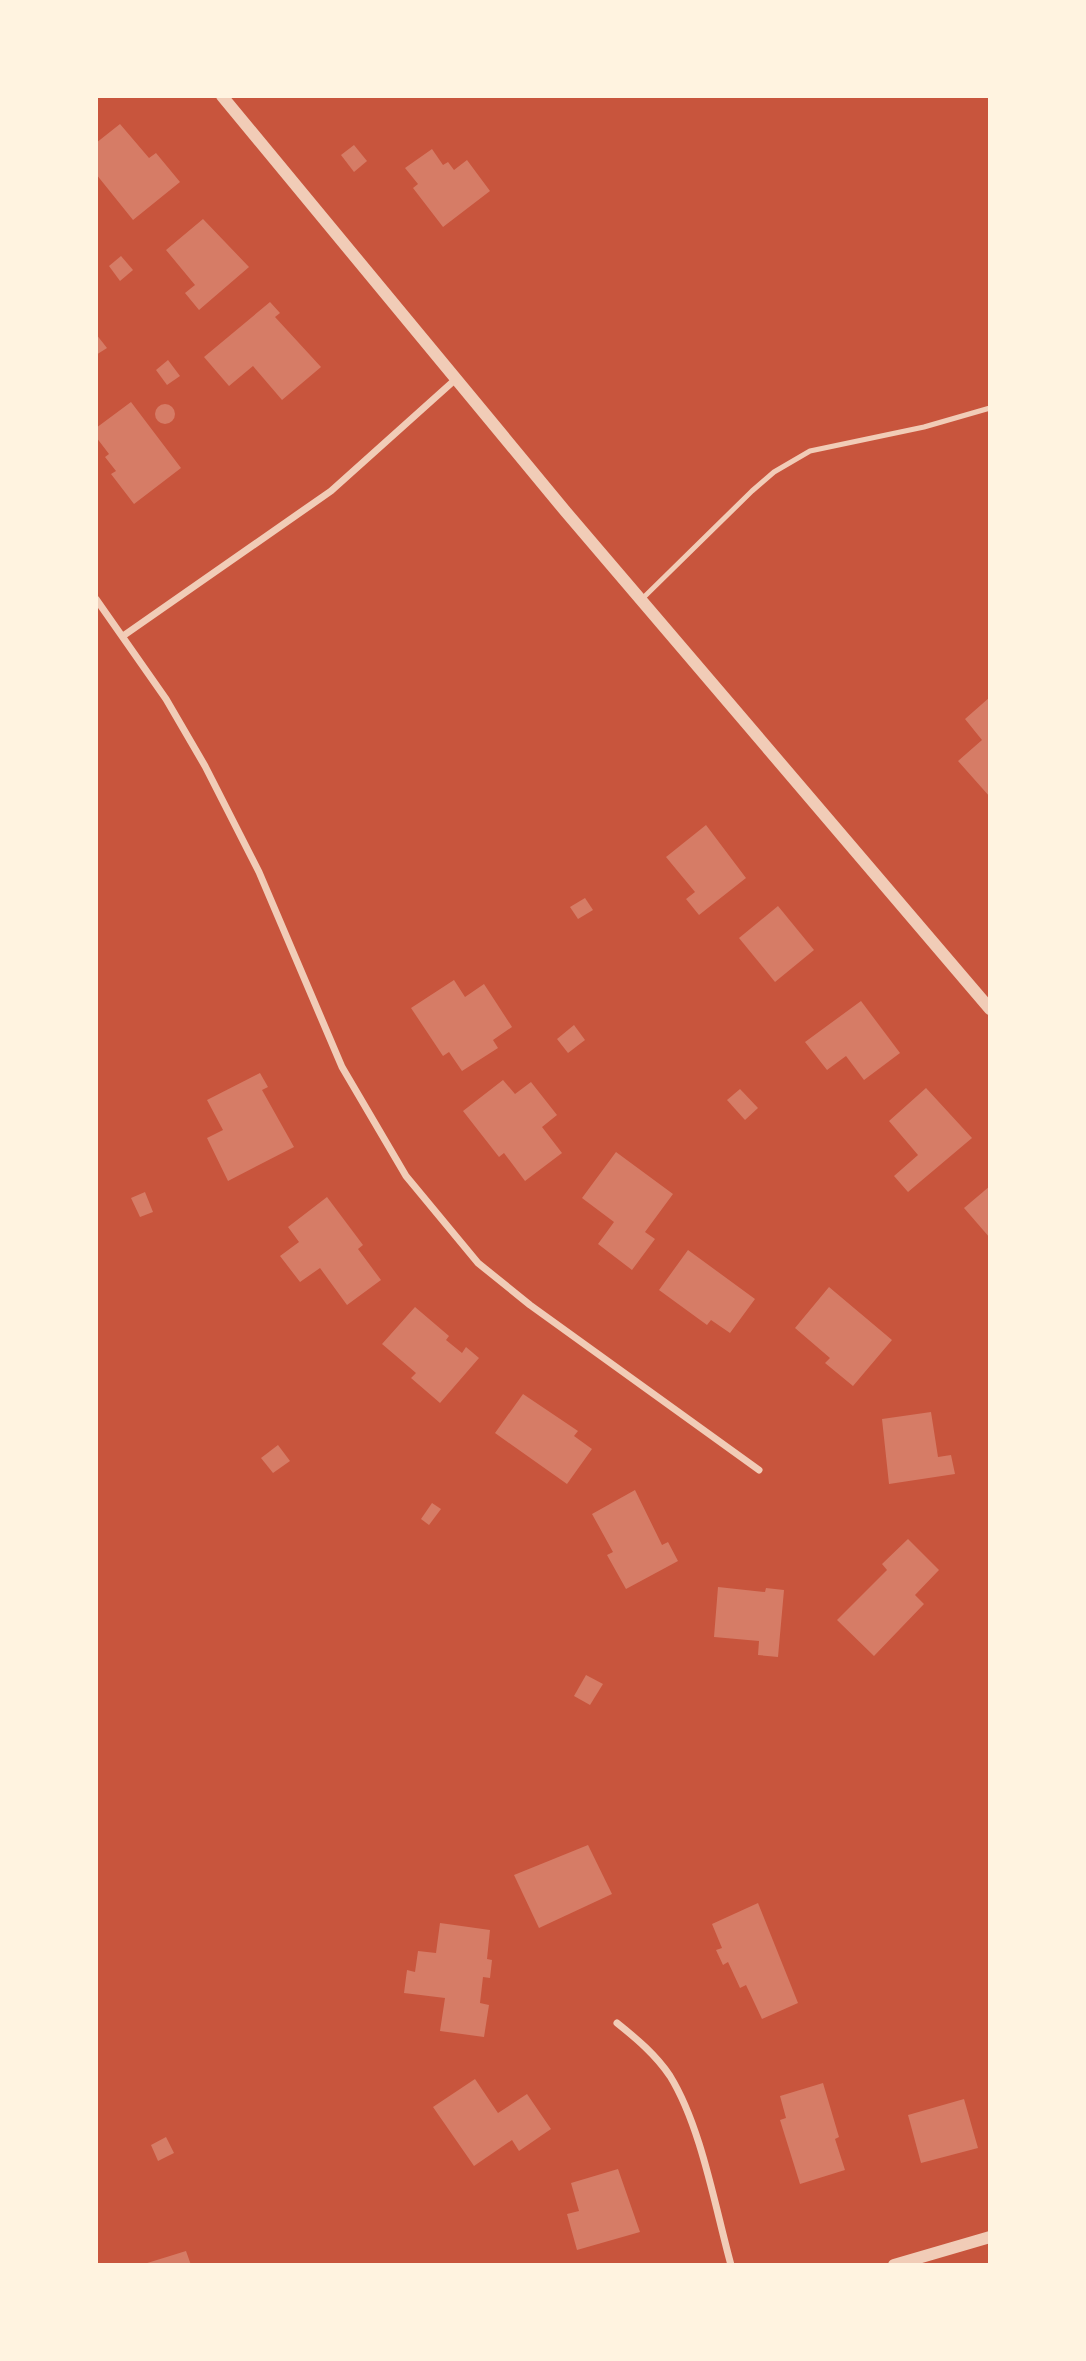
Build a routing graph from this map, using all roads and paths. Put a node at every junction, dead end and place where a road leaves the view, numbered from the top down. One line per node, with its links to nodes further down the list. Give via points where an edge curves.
1 (222, 96): 2 (street)
2 (457, 379): 5 (street); 6 (street, via 331,491)
3 (990, 408): 5 (lane, via 810,451 752,491)
4 (96, 599): 6 (street)
5 (641, 600): 7 (street)
6 (123, 636): 8 (street, via 205,766 259,872 342,1067 406,1176 478,1263)
7 (990, 1009)
8 (759, 1470)
9 (617, 2023): 11 (street, via 644,2045 669,2075 687,2109)
10 (990, 2237): 12 (street)
11 (731, 2265)
12 (894, 2265)

